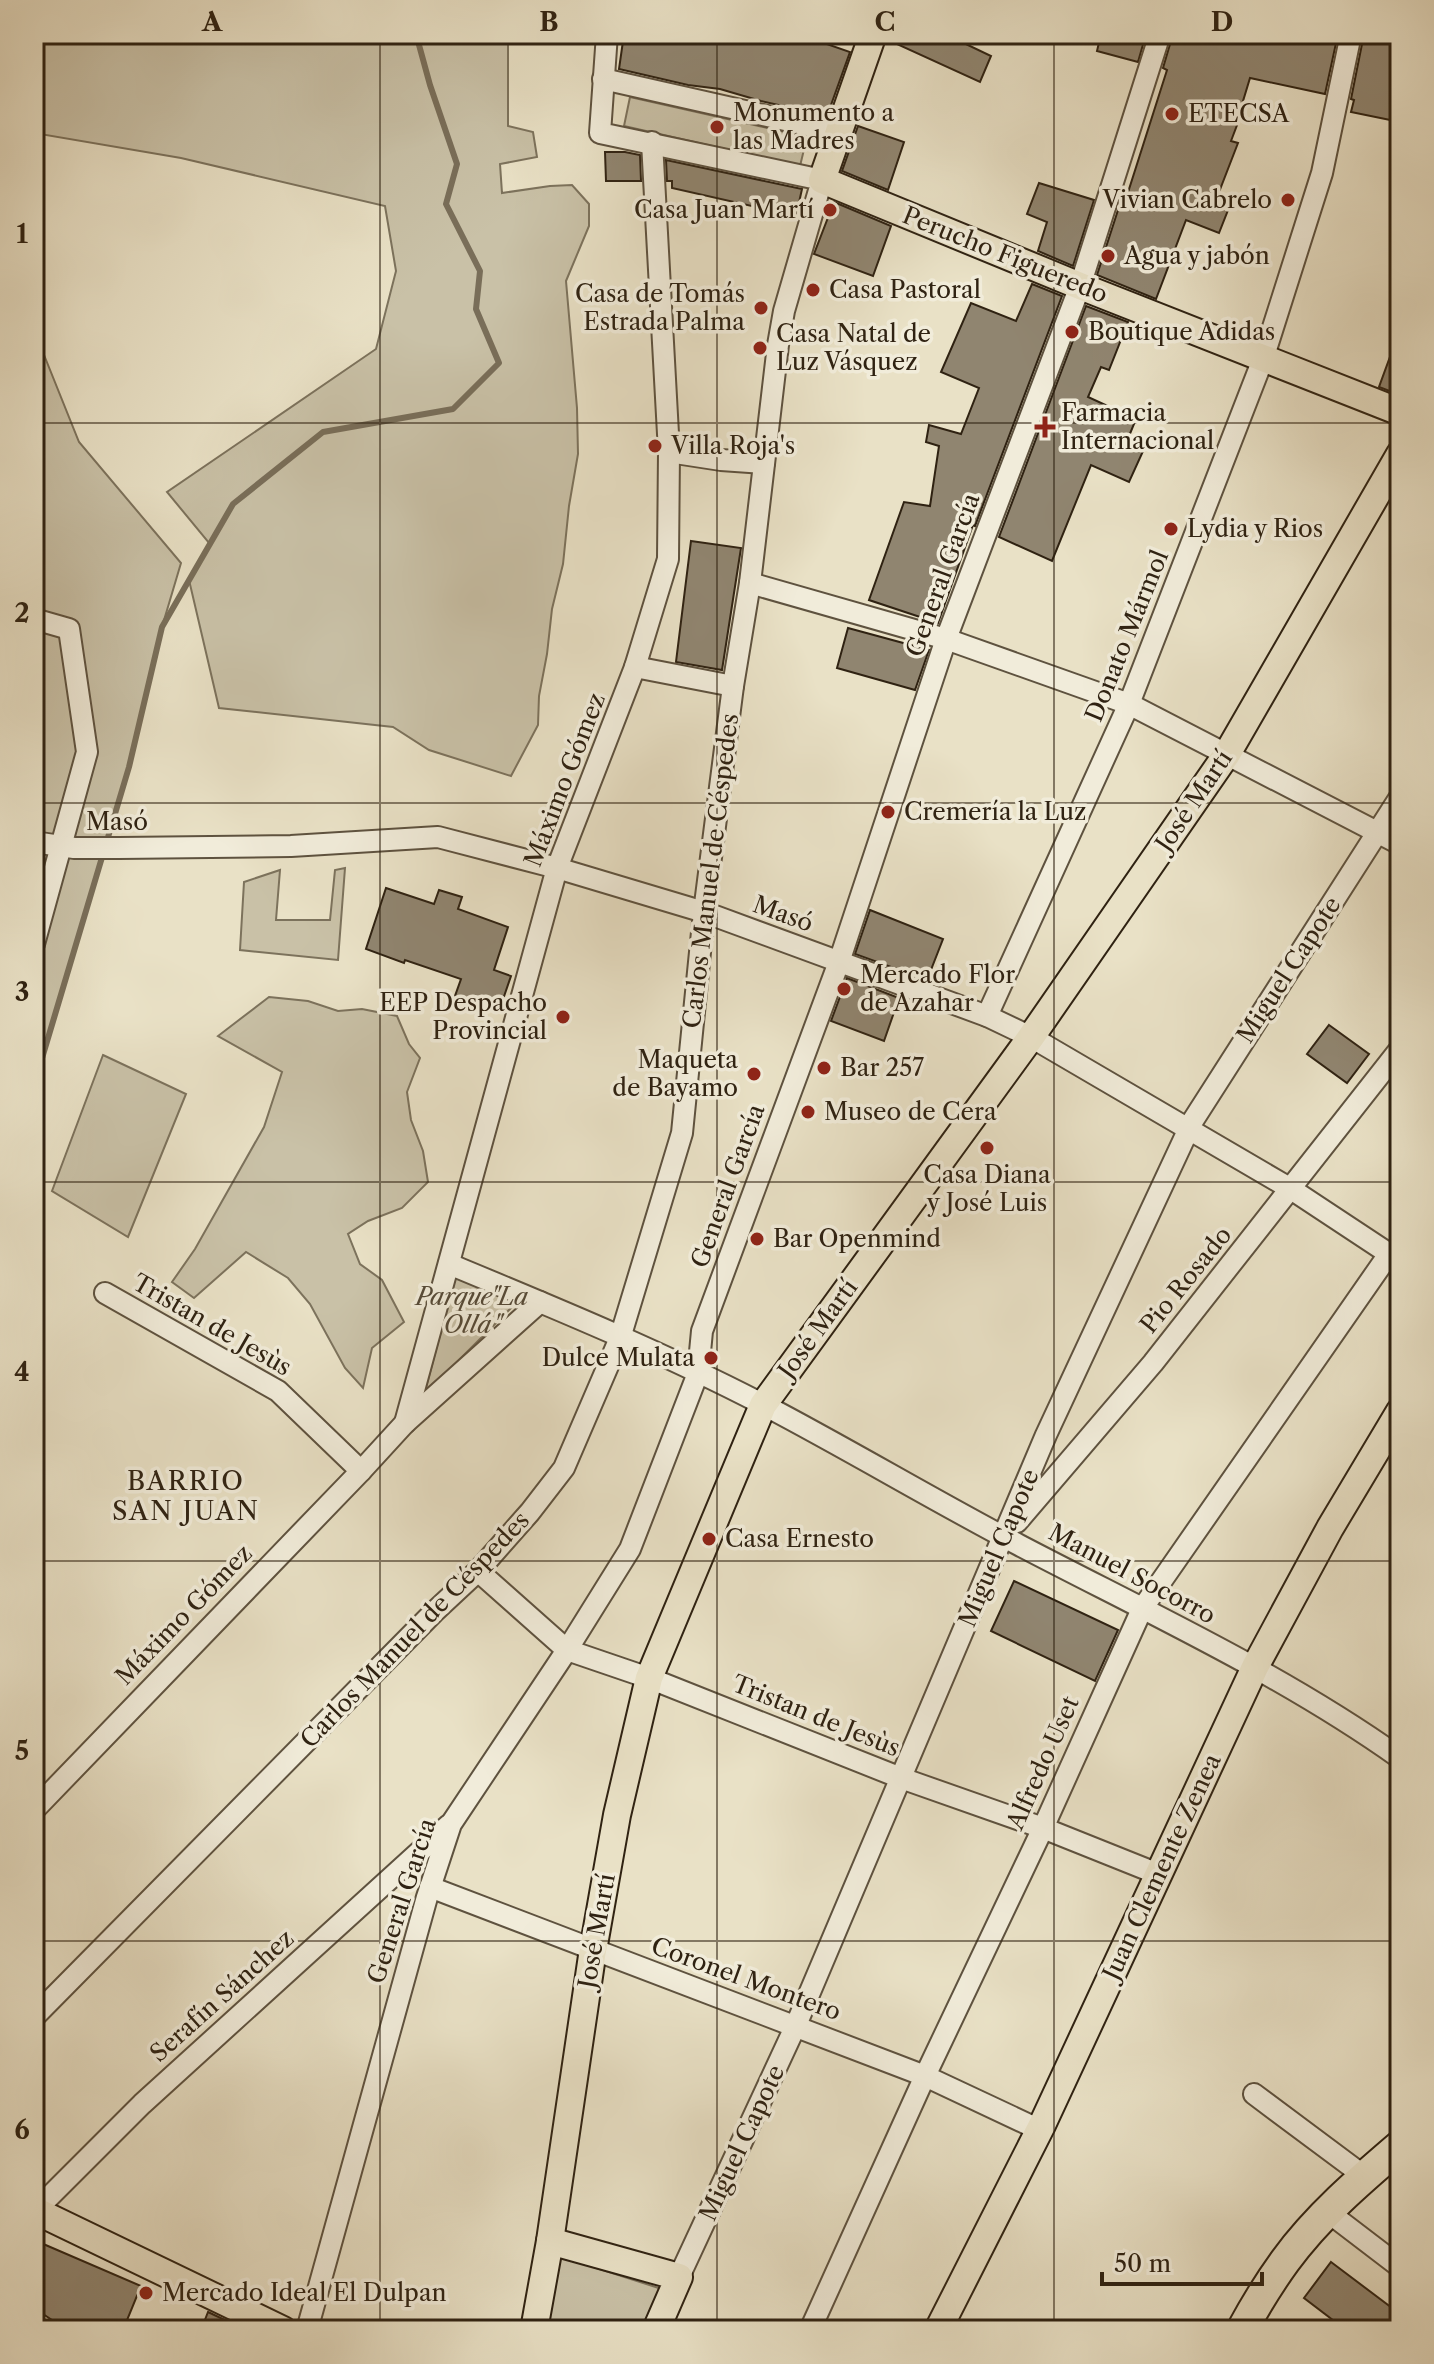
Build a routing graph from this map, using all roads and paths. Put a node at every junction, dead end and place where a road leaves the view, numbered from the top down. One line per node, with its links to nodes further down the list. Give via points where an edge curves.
1 (607, 34): 5 (street)
2 (873, 34): 6 (main road, Carlos Manuel de Céspedes)
3 (1160, 34): 9 (street, General García)
4 (1351, 34): 10 (street, Donato Mármol, via 1322,173)
5 (603, 79): 6 (street); 7 (street, Perucho Figueredo, via 600,133)
6 (838, 132): 8 (main road, Carlos Manuel de Céspedes)
7 (652, 142): 8 (street, Perucho Figueredo); 12 (street, Máximo Gómez)
8 (822, 180): 9 (main road, Perucho Figueredo); 14 (street, Carlos Manuel de Céspedes, via 784,311)
9 (1080, 286): 10 (main road, Perucho Figueredo); 17 (street, General García)
10 (1263, 359): 11 (main road, Perucho Figueredo); 20 (street, Donato Mármol)
11 (1400, 412)
12 (669, 452): 14 (street); 18 (street, Máximo Gómez, via 668,559)
13 (1400, 454): 21 (main road, José Martí)
14 (764, 463): 15 (street, Carlos Manuel de Céspedes)
15 (750, 583): 17 (street); 19 (street, Carlos Manuel de Céspedes)
16 (34, 619): 26 (street, via 69,629 87,752)
17 (946, 639): 20 (street); 30 (street, General García)
18 (635, 667): 19 (street); 27 (street, Máximo Gómez)
19 (733, 686): 28 (street, Carlos Manuel de Céspedes)
20 (1129, 704): 21 (street); 31 (street, Donato Mármol)
21 (1227, 754): 23 (street); 32 (main road, José Martí)
22 (1400, 797): 23 (street, Miguel Capote)
23 (1379, 833): 25 (street); 34 (street, Miguel Capote)
24 (34, 842): 26 (street, Masó)
25 (1400, 844)
26 (68, 847): 27 (street, Masó, via 291,846 438,837); 29 (street)
27 (557, 868): 28 (street, Masó); 37 (street, Máximo Gómez)
28 (704, 912): 30 (street, Masó); 40 (street, Carlos Manuel de Céspedes, via 682,1133)
29 (34, 944)
30 (839, 962): 31 (street, Masó); 41 (street, General García, via 702,1331)
31 (987, 1016): 32 (street, Masó)
32 (1031, 1037): 34 (street, Masó); 42 (main road, José Martí)
33 (1400, 1049): 35 (street, Pio Rosado)
34 (1188, 1130): 35 (street, Masó); 46 (street, Miguel Capote)
35 (1291, 1189): 36 (street, Masó); 46 (street, Pio Rosado, via 1153,1363)
36 (1394, 1258): 48 (street, Alfredo Uset)
37 (449, 1264): 39 (street, Manuel Socorro); 44 (street, Máximo Gómez)
38 (105, 1293): 45 (street, Tristan de Jesùs, via 278,1391)
39 (540, 1302): 40 (street, Manuel Socorro); 44 (street, Máximo Gómez)
40 (620, 1338): 41 (street, Manuel Socorro); 47 (street, Carlos Manuel de Céspedes, via 564,1468)
41 (698, 1373): 42 (street, Manuel Socorro); 49 (street, General García, via 630,1549)
42 (763, 1405): 46 (street, Manuel Socorro); 51 (main road, José Martí)
43 (1400, 1411): 50 (main road, Juan Clemente Zenea)
44 (405, 1423): 45 (street, Máximo Gómez)
45 (361, 1471): 54 (street, Máximo Gómez)
46 (1004, 1537): 48 (street, Manuel Socorro); 53 (street, Miguel Capote)
47 (478, 1571): 49 (street, Tristan de Jesùs); 60 (street, Carlos Manuel de Céspedes)
48 (1142, 1609): 50 (street, Manuel Socorro); 56 (street, Alfredo Uset)
49 (567, 1650): 51 (street, Tristan de Jesùs); 55 (street, General García)
50 (1255, 1667): 52 (street, Manuel Socorro); 57 (main road, Juan Clemente Zenea)
51 (649, 1678): 53 (street, Tristan de Jesùs); 59 (main road, José Martí)
52 (1400, 1758)
53 (901, 1778): 56 (street, Tristan de Jesùs); 61 (street, Miguel Capote)
54 (34, 1810)
55 (451, 1824): 58 (street, General García); 67 (street, Serafín Sánchez, via 142,2104)
56 (1043, 1828): 57 (street, Tristan de Jesùs); 62 (street, Alfredo Uset)
57 (1158, 1874): 64 (main road, Juan Clemente Zenea)
58 (430, 1887): 59 (street, Coronel Montero); 73 (street, General García)
59 (593, 1950): 61 (street, Coronel Montero); 69 (main road, José Martí)
60 (34, 2017)
61 (796, 2025): 62 (street, Coronel Montero); 71 (street, Miguel Capote)
62 (925, 2076): 64 (street, Coronel Montero); 76 (street, Alfredo Uset)
63 (1254, 2094): 66 (street)
64 (1040, 2130): 77 (main road, Juan Clemente Zenea)
65 (1400, 2146): 66 (highway)
66 (1364, 2176): 68 (highway)
67 (35, 2211): 72 (main road)
68 (1328, 2212): 70 (street); 78 (highway, via 1284,2261)
69 (550, 2241): 71 (main road); 74 (main road, José Martí)
70 (1400, 2267)
71 (679, 2277): 75 (main road, Miguel Capote)
72 (283, 2330)
73 (307, 2330)
74 (534, 2330)
75 (656, 2330)
76 (810, 2330)
77 (938, 2330)
78 (1242, 2330)

